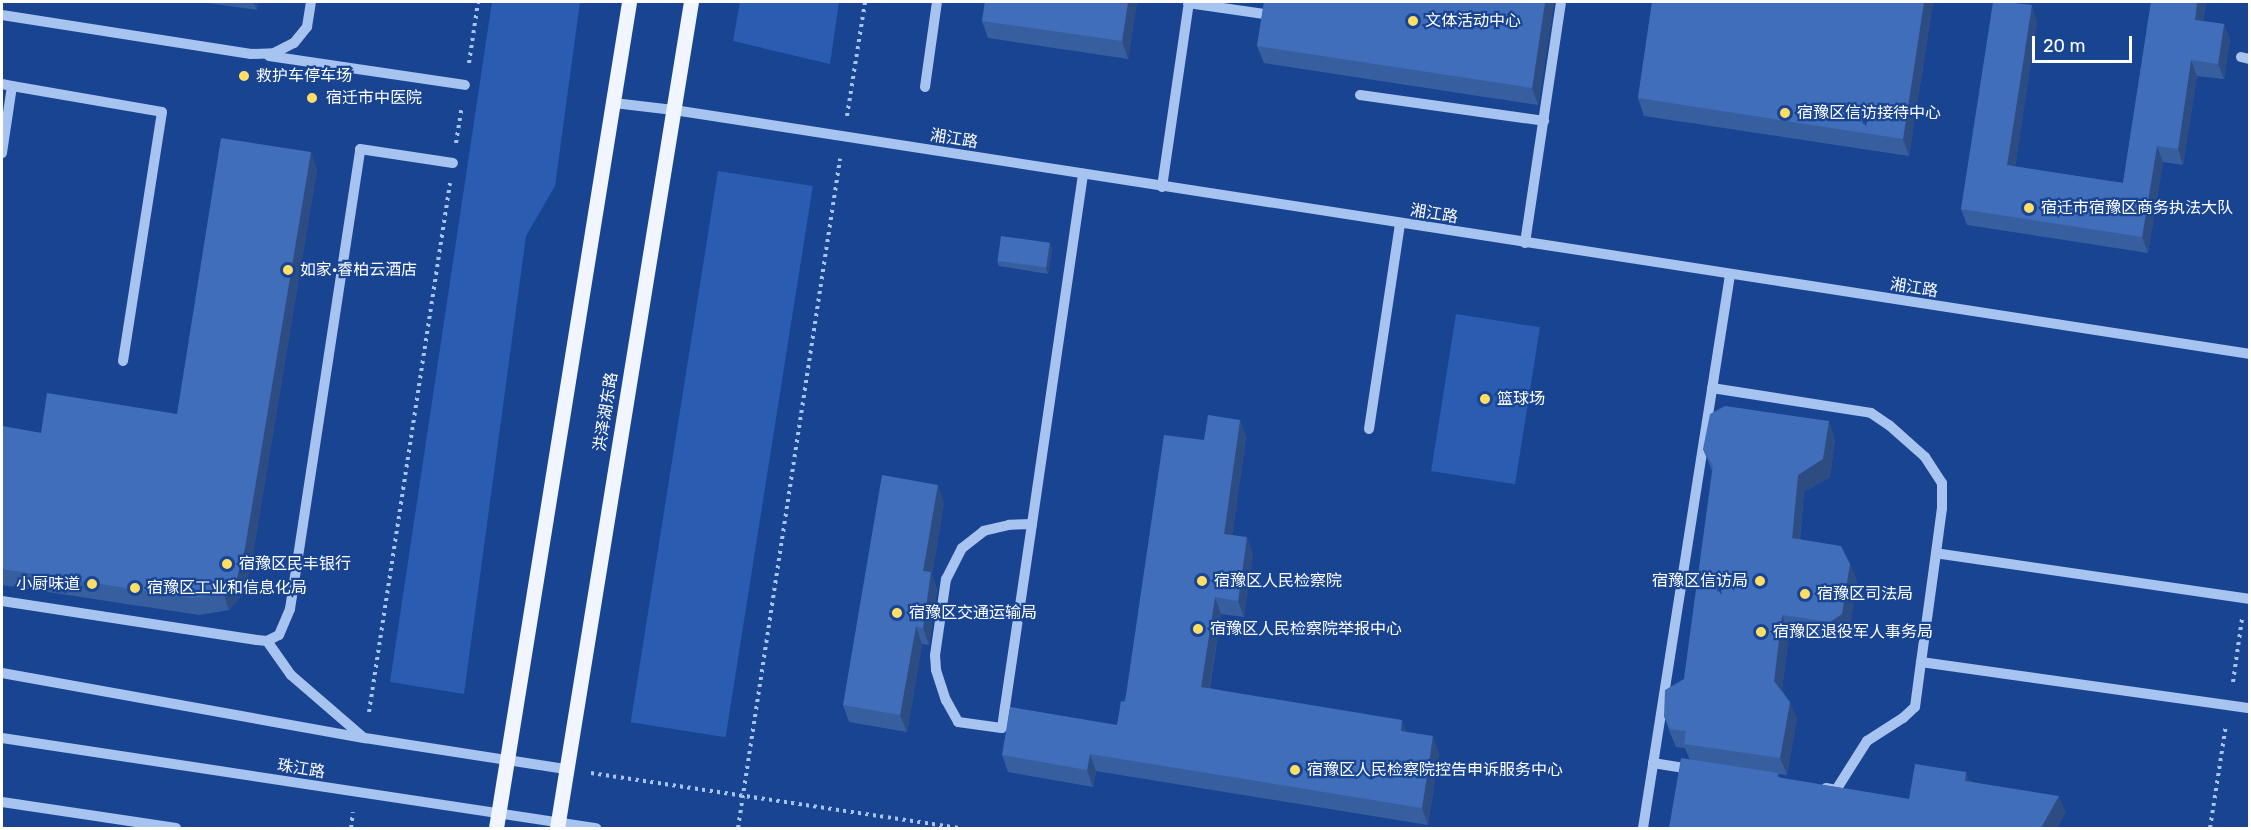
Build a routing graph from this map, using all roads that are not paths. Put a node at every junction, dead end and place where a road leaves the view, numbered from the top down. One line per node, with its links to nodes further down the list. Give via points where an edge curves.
1 (311, 2): 9 (street, via 307,27 294,43 274,53)
2 (629, 2): 14 (main road)
3 (691, 2): 15 (main road, 洪泽湖东路)
4 (938, 2): 12 (street)
5 (1188, 2): 8 (street); 20 (street)
6 (1561, 2): 16 (street)
7 (2, 15): 9 (street)
8 (1264, 15)
9 (251, 54): 11 (street)
10 (7, 85): 17 (street); 25 (street, via 162,112)
11 (465, 85)
12 (925, 87)
13 (1360, 95): 16 (street)
14 (614, 103): 15 (street, 湘江路); 38 (main road)
15 (674, 110): 19 (street, 湘江路); 40 (main road, 洪泽湖东路)
16 (1544, 121): 22 (street)
17 (2, 153)
18 (453, 163): 32 (street, via 360,149 290,609 279,635)
19 (1083, 174): 20 (street, 湘江路); 28 (street)
20 (1162, 187): 21 (street, 湘江路)
21 (1400, 224): 22 (street, 湘江路); 27 (street)
22 (1525, 243): 23 (street, 湘江路)
23 (1730, 275): 24 (street, 湘江路); 26 (street)
24 (2250, 354)
25 (123, 361)
26 (1712, 388): 29 (street, via 1871,413 1889,425 1925,457 1942,483); 39 (street)
27 (1370, 429)
28 (1032, 525): 28 (street, via 984,531 962,549 946,579 936,670 958,722 1002,728)
29 (1936, 553): 30 (street); 33 (street)
30 (2250, 599)
31 (2, 601): 32 (street)
32 (267, 641): 37 (street, via 291,675)
33 (1921, 662): 35 (street); 42 (street, via 1915,707 1867,741 1836,790)
34 (2, 673): 37 (street)
35 (2250, 708)
36 (2, 738): 44 (street, 珠江路, via 356,793)
37 (365, 738): 38 (street)
38 (507, 760): 40 (street); 44 (main road)
39 (1653, 764): 41 (street); 48 (street)
40 (566, 769): 45 (main road, 洪泽湖东路)
41 (1699, 770)
42 (1814, 786)
43 (2, 802): 46 (street)
44 (497, 822): 45 (street, 珠江路)
45 (557, 826): 47 (street, 珠江路)
46 (176, 828)
47 (596, 828)
48 (1643, 828)

